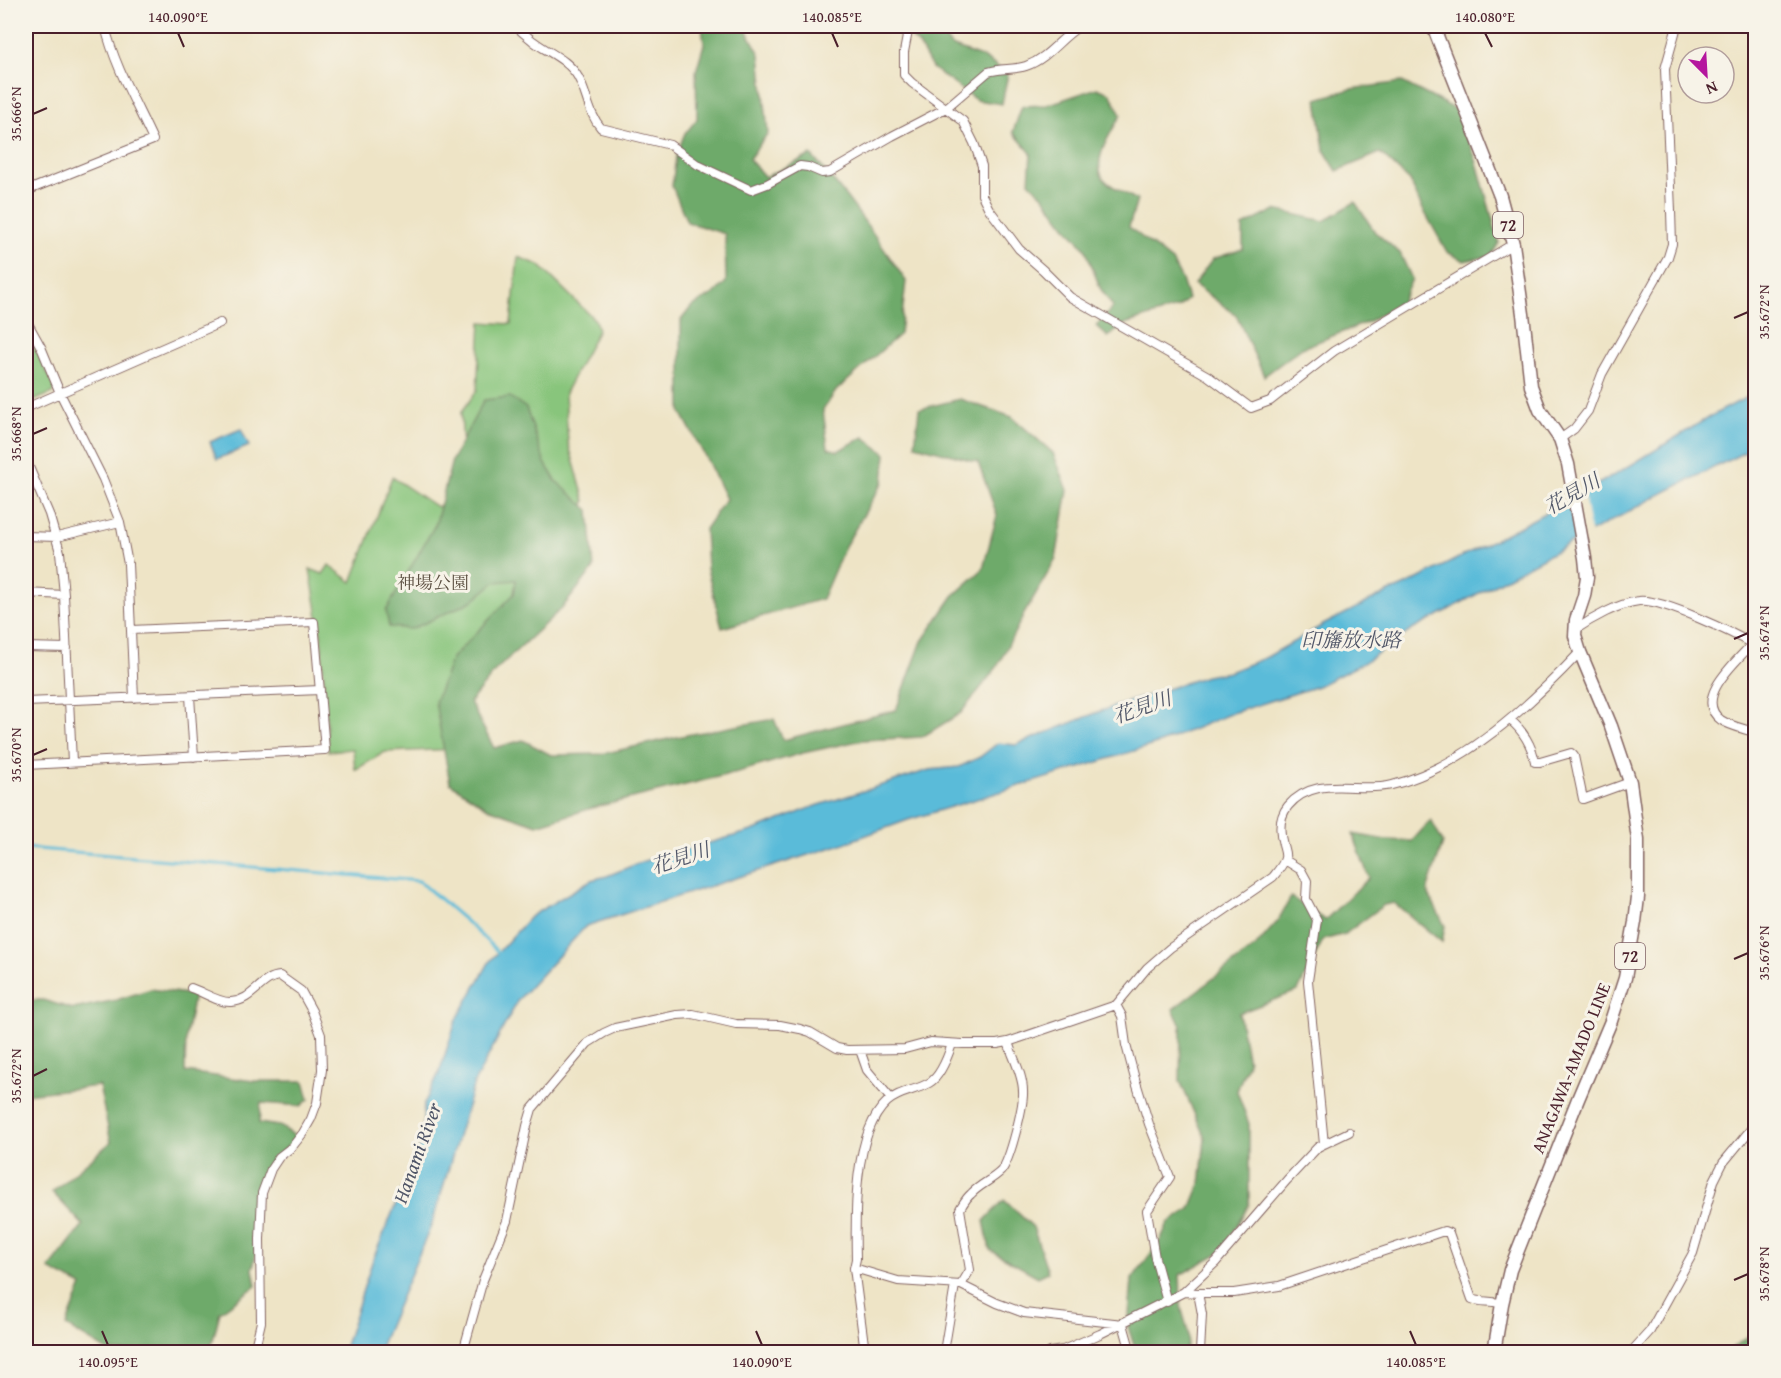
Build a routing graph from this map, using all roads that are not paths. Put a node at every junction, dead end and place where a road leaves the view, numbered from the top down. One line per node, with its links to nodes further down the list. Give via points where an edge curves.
1 (105, 26): 8 (street, via 153,140)
2 (516, 26): 7 (street, via 578,76 601,128 670,145 698,165 751,190 800,166 830,172)
3 (909, 26): 7 (street, via 904,75)
4 (1076, 26): 7 (street, via 1040,59 1026,66 988,72)
5 (1433, 26): 9 (main road, 72, via 1500,196)
6 (1677, 26): 14 (street, via 1665,69 1672,243 1668,257 1602,374 1587,411 1574,429)
7 (946, 108): 9 (street, via 963,122 982,166 982,195 1019,249 1070,297 1208,376 1251,408 1270,400 1334,351)
8 (26, 191)
9 (1513, 244): 14 (main road, 72, via 1531,386 1540,410)
10 (26, 320): 12 (street)
11 (220, 323): 12 (street)
12 (60, 393): 13 (street); 18 (street)
13 (26, 408)
14 (1560, 439): 24 (main road, ANAGAWA-AMADO LINE / 72, via 1586,568 1586,587)
15 (26, 460): 17 (street)
16 (26, 481): 17 (street)
17 (35, 482): 20 (street)
18 (120, 522): 20 (street); 23 (street, via 128,564)
19 (26, 536): 20 (street)
20 (57, 537): 22 (street)
21 (26, 593): 22 (street)
22 (64, 595): 27 (street)
23 (130, 630): 29 (street, via 314,622); 31 (street)
24 (1575, 630): 25 (street, via 1621,606 1652,602 1715,625); 28 (main road, ANAGAWA-AMADO LINE / 72)
25 (1754, 645): 35 (street, via 1721,679 1712,692 1711,706 1724,722)
26 (26, 647): 27 (street)
27 (67, 648): 32 (street)
28 (1580, 652): 34 (street); 39 (main road, ANAGAWA-AMADO LINE / 72)
29 (321, 690): 30 (street); 36 (street, via 325,750)
30 (190, 696): 31 (street); 36 (street)
31 (134, 698): 32 (street)
32 (70, 701): 33 (street); 37 (street)
33 (26, 702)
34 (1510, 720): 39 (street, via 1533,749 1535,762 1571,753 1574,756 1583,800); 40 (street, via 1455,759 1413,778 1390,786 1306,791 1281,817)
35 (1755, 733)
36 (194, 758): 37 (street)
37 (72, 762): 38 (street)
38 (26, 765)
39 (1630, 782): 55 (main road, ANAGAWA-AMADO LINE / 72, via 1639,871 1625,978 1510,1270)
40 (1285, 861): 42 (street, via 1273,877 1146,968); 49 (street, via 1301,870 1307,881 1306,899 1317,920 1308,981)
41 (191, 988): 57 (street, via 230,1003 255,992 268,978 280,976 307,1000 321,1035 323,1058 317,1103 303,1133 271,1169 262,1193 261,1322)
42 (1116, 1005): 43 (street); 54 (street, via 1149,1124 1170,1177 1147,1211)
43 (1008, 1042): 44 (street); 51 (street, via 1024,1093 1004,1167 970,1194 960,1209 970,1270)
44 (952, 1044): 45 (street, via 932,1042 904,1049); 46 (street, via 930,1083)
45 (860, 1050): 46 (street, via 867,1070); 58 (street, via 837,1048 800,1029 736,1024 693,1014 615,1028 588,1043 532,1109 507,1221 483,1280)
46 (891, 1099): 50 (street, via 880,1110 862,1149)
47 (1755, 1123): 65 (street, via 1722,1163 1693,1253 1650,1331)
48 (1349, 1132): 49 (street)
49 (1324, 1144): 52 (street)
50 (854, 1268): 51 (street, via 898,1281); 59 (street)
51 (958, 1285): 56 (street, via 1024,1313); 60 (street)
52 (1184, 1292): 53 (street); 54 (street)
53 (1198, 1293): 55 (street, via 1234,1293 1279,1286 1444,1231 1449,1233 1472,1299); 63 (street, via 1202,1314)
54 (1167, 1302): 56 (street)
55 (1502, 1304): 64 (main road, ANAGAWA-AMADO LINE / 72)
56 (1123, 1324): 61 (street); 62 (street)
57 (254, 1353)
58 (464, 1353)
59 (865, 1353)
60 (944, 1353)
61 (1050, 1353)
62 (1131, 1353)
63 (1200, 1353)
64 (1494, 1353)
65 (1631, 1353)

